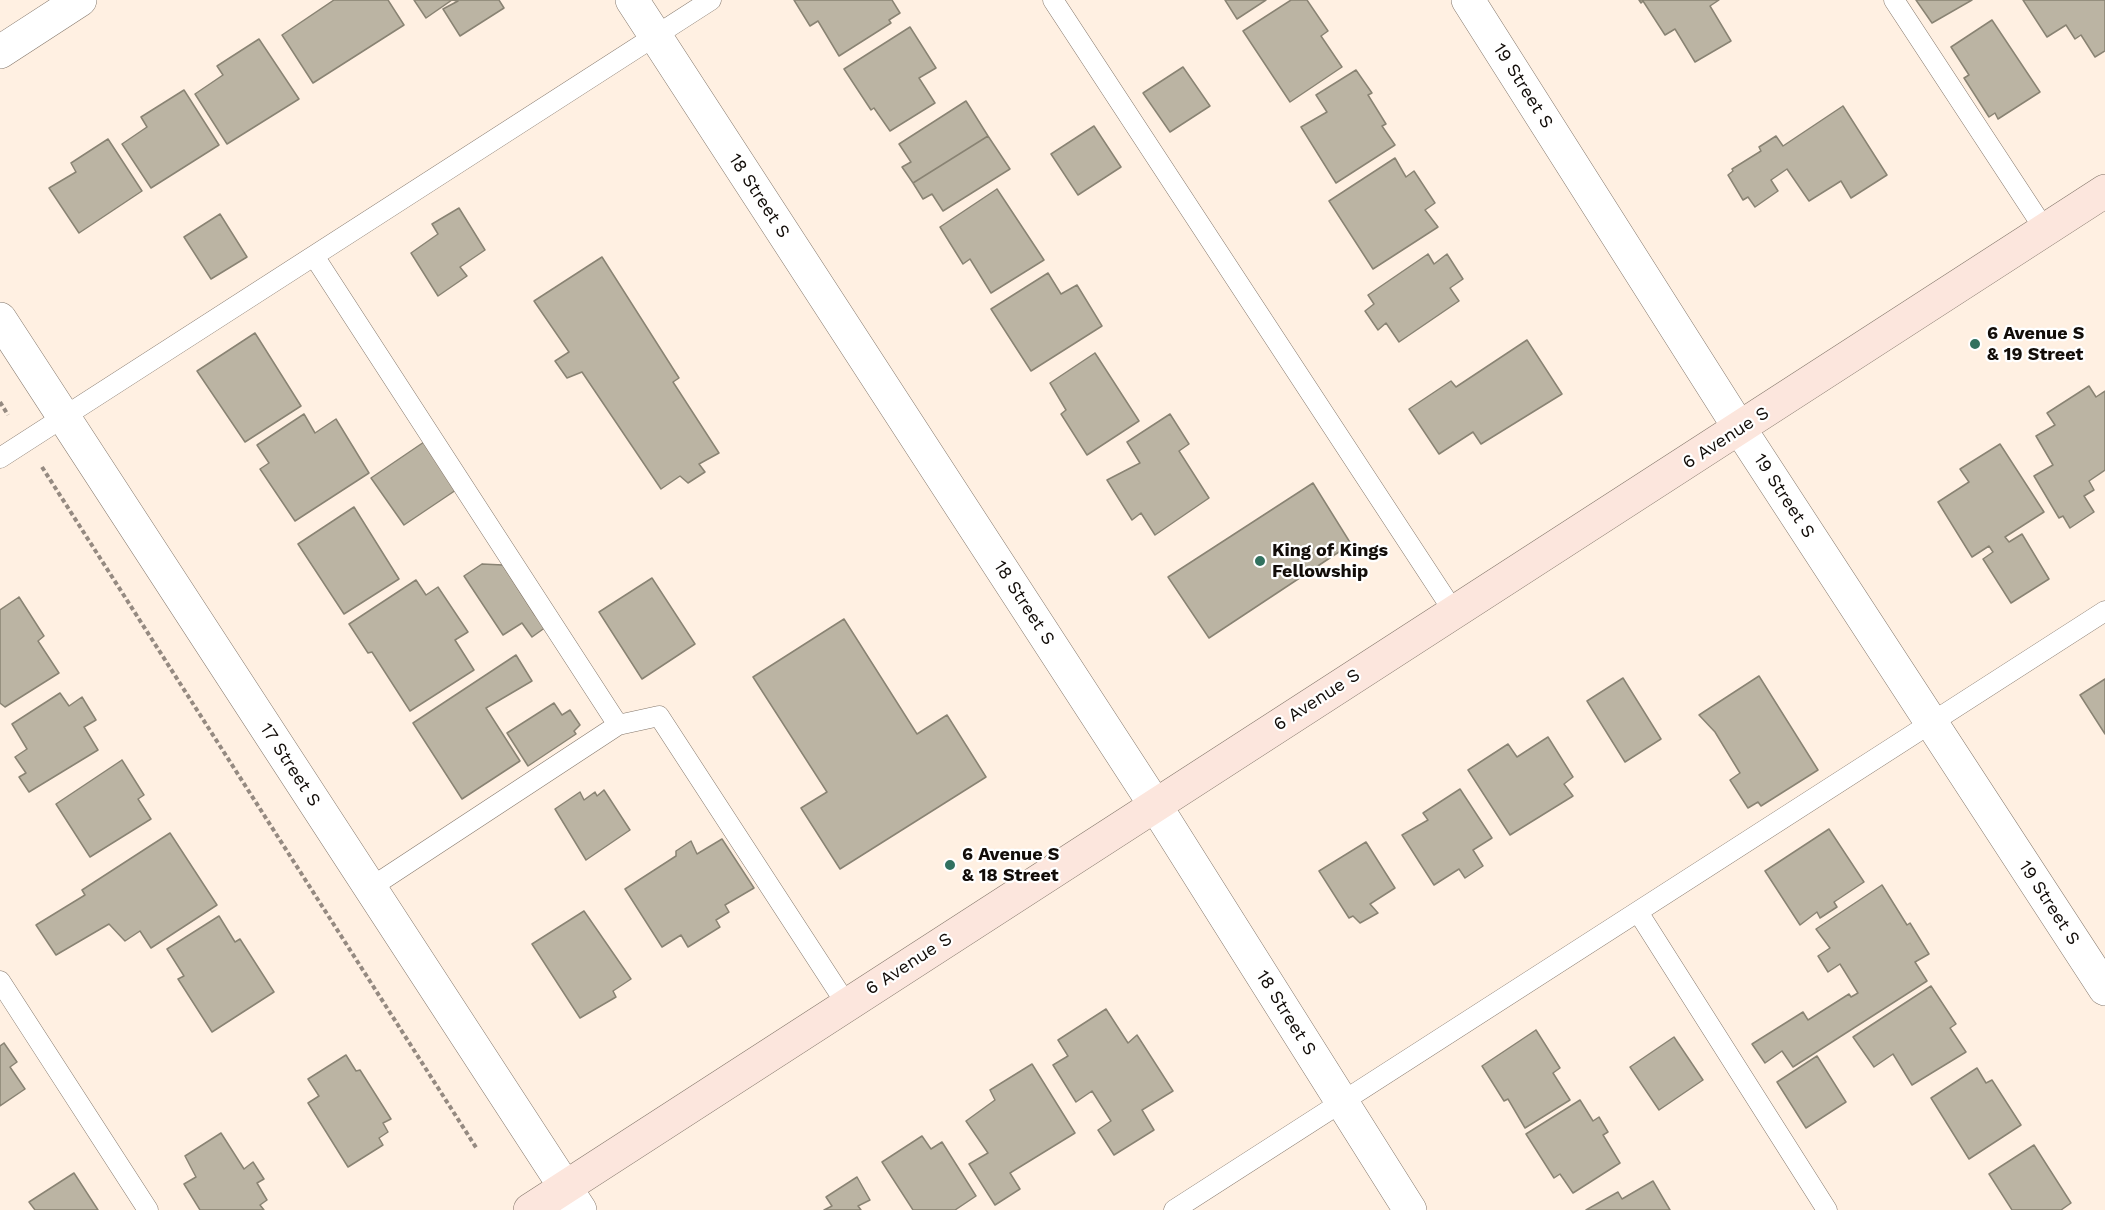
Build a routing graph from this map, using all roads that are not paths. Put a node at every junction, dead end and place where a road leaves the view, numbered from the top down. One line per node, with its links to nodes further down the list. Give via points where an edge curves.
1 (80, 0): 8 (street)
2 (632, 0): 7 (street, 18 Street S)
3 (711, 0): 7 (lane)
4 (1053, 0): 17 (lane)
5 (1468, 0): 14 (street, 19 Street S)
6 (1894, 0): 10 (lane)
7 (656, 36): 11 (lane); 20 (street, 18 Street S)
8 (0, 52)
9 (2105, 191): 10 (main road, 6 Avenue S)
10 (2045, 230): 14 (main road, 6 Avenue S)
11 (314, 256): 13 (lane); 19 (lane)
12 (0, 319): 13 (street, 17 Street S)
13 (64, 418): 15 (lane); 21 (street, 17 Street S)
14 (1740, 429): 17 (main road, 6 Avenue S); 18 (street, 19 Street S)
15 (0, 458)
16 (2105, 611): 18 (lane)
17 (1454, 612): 20 (main road, 6 Avenue S)
18 (1932, 723): 22 (lane); 24 (street, 19 Street S)
19 (618, 725): 21 (lane); 25 (lane, via 659,716)
20 (1155, 805): 25 (main road, 6 Avenue S); 26 (street, 18 Street S)
21 (370, 888): 27 (street, 17 Street S)
22 (1638, 912): 26 (lane); 32 (lane)
23 (0, 981): 28 (lane)
24 (2105, 989)
25 (847, 1005): 27 (main road, 6 Avenue S)
26 (1342, 1102): 30 (lane); 31 (street, 18 Street S)
27 (573, 1198): 29 (main road, 6 Avenue S)
28 (148, 1210)
29 (530, 1210)
30 (1174, 1210)
31 (1410, 1210)
32 (1827, 1210)

